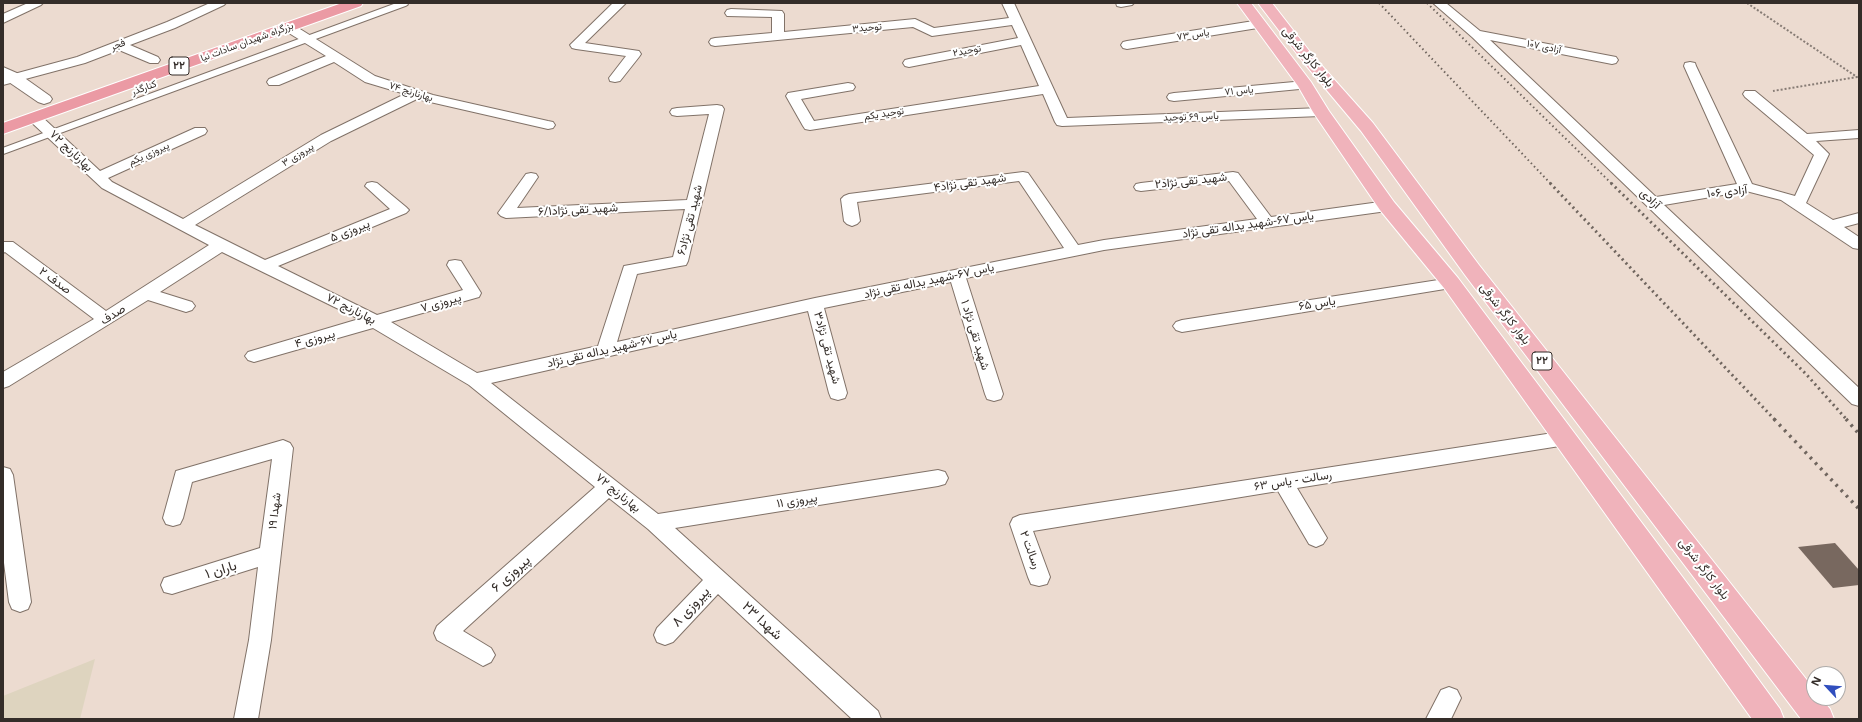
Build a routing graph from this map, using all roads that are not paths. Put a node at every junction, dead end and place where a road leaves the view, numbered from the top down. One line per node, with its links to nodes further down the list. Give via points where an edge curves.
1 (37, 3): 12 (street)
2 (220, 3): 21 (street, فجر)
3 (315, 3): 24 (highway, بزرگراه شهیدان سادات نیا)
4 (356, 3): 15 (highway, بزرگراه شهیدان سادات نیا / ۲۲)
5 (405, 3): 18 (lane, کنارگذر)
6 (620, 3): 29 (street, via 576,45 636,54)
7 (1008, 3): 13 (street)
8 (1244, 3): 14 (main road, بلوار کارگر شرقی)
9 (1265, 3): 105 (main road, بلوار کارگر شرقی / ۲۲, via 1309,60 1367,127 1472,270)
10 (1439, 3): 16 (street, آزادی)
11 (731, 13): 17 (street, via 778,14)
12 (3, 19)
13 (1016, 21): 17 (street, توحید۳, via 932,32 915,23); 19 (street)
14 (1260, 24): 22 (street, یاس ۷۳); 31 (main road, بلوار کارگر شرقی)
15 (288, 27): 18 (street, بهارنارنج ۷۴); 41 (highway, بزرگراه شهیدان سادات نیا / ۲۲)
16 (1476, 34): 25 (street, آزادی ۱۰۷); 54 (street, آزادی)
17 (778, 36): 20 (street, توحید۳)
18 (307, 39): 23 (street, بهارنارنج ۷۴); 45 (lane, کنارگذر)
19 (1024, 40): 26 (street, توحید۲); 33 (street)
20 (715, 42)
21 (118, 45): 24 (street); 28 (street, فجر, via 81,60)
22 (1127, 45)
23 (335, 57): 30 (street); 34 (street, بهارنارنج ۷۴, via 370,79)
24 (154, 60): 37 (highway, بزرگراه شهیدان سادات نیا)
25 (1612, 60)
26 (909, 63)
27 (1690, 66): 53 (street)
28 (6, 77): 37 (street)
29 (615, 78)
30 (274, 82)
31 (1305, 85): 36 (street, یاس ۷۱); 39 (main road, بلوار کارگر شرقی)
32 (848, 87): 33 (street, توحید یکم, via 793,96 810,126)
33 (1047, 89): 39 (street, یاس ۶۹ توحید, via 1062,122)
34 (416, 94): 42 (street, بهارنارنج ۷۴); 61 (street, پیروزی ۳, via 326,138)
35 (1750, 94): 47 (street)
36 (1174, 97)
37 (44, 99): 40 (highway, بزرگراه شهیدان سادات نیا)
38 (677, 112): 55 (street, شهید تقی نژاد۶, via 717,109)
39 (1321, 112): 57 (main road, بلوار کارگر شرقی)
40 (3, 114)
41 (35, 118): 43 (highway, بزرگراه شهیدان سادات نیا / ۲۲); 45 (street, بهارنارنج ۷۲)
42 (548, 125)
43 (3, 129)
44 (200, 131): 49 (street, پیروزی یکم)
45 (52, 133): 48 (lane, کنارگذر); 49 (street, بهارنارنج ۷۲)
46 (1859, 134): 47 (street)
47 (1804, 138): 56 (street, via 1822,154)
48 (3, 151)
49 (99, 177): 61 (street, بهارنارنج ۷۲, via 107,185)
50 (531, 177): 55 (street, شهید تقی نژاد۶/۱, via 506,213)
51 (372, 186): 68 (street, پیروزی ۵, via 401,210)
52 (1141, 187): 60 (street, شهید تقی نژاد۲, via 1233,176)
53 (1746, 187): 54 (street, آزادی ۱۰۶); 56 (street, آزادی ۱۰۶, via 1786,197)
54 (1653, 202): 83 (street, آزادی)
55 (694, 204): 77 (street, شهید تقی نژاد۶, via 680,261 630,270)
56 (1798, 205): 62 (street, آزادی ۱۰۶)
57 (1387, 206): 60 (street, یاس ۶۷-شهید یداله تقی نژاد); 70 (main road, بلوار کارگر شرقی)
58 (1859, 218): 62 (street)
59 (852, 222): 66 (street, شهید تقی نژاد۴, via 849,199 1023,176)
60 (1267, 222): 66 (street, یاس ۶۷-شهید یداله تقی نژاد)
61 (184, 225): 64 (street, بهارنارنج ۷۲)
62 (1830, 226): 63 (street, آزادی ۱۰۶)
63 (1859, 244)
64 (221, 245): 68 (street, بهارنارنج ۷۲); 71 (street, صدف)
65 (3, 248): 74 (street, صدف ۲, via 7,246)
66 (1074, 251): 69 (street, یاس ۶۷-شهید یداله تقی نژاد)
67 (455, 265): 75 (street, پیروزی ۷, via 473,293)
68 (264, 266): 75 (street, بهارنارنج ۷۲)
69 (957, 275): 72 (street, یاس ۶۷-شهید یداله تقی نژاد); 82 (street, شهید تقی نژاد ۱)
70 (1451, 283): 76 (street, یاس ۶۵); 84 (main road, بلوار کارگر شرقی)
71 (146, 293): 73 (street); 74 (street, صدف)
72 (815, 304): 77 (street, یاس ۶۷-شهید یداله تقی نژاد); 81 (street, شهید تقی نژاد۳)
73 (186, 306)
74 (106, 319): 80 (street, صدف)
75 (376, 322): 78 (street, پیروزی ۴); 79 (street, بهارنارنج ۷۲)
76 (1182, 326)
77 (605, 351): 79 (street, یاس ۶۷-شهید یداله تقی نژاد)
78 (254, 356)
79 (475, 380): 88 (street, بهارنارنج ۷۲)
80 (3, 382)
81 (838, 393)
82 (994, 394)
83 (1859, 399)
84 (1566, 438): 87 (street, رسالت - یاس ۶۳); 104 (main road, بلوار کارگر شرقی)
85 (3, 475): 97 (street)
86 (938, 478): 90 (street, پیروزی ۱۱)
87 (1283, 483): 91 (street, رسالت - یاس ۶۳); 92 (street)
88 (610, 486): 90 (street, بهارنارنج ۷۲); 99 (street, پیروزی ۶, via 444,634)
89 (173, 518): 93 (street, شهدا ۱۹, via 183,477 283,448)
90 (656, 523): 95 (street, شهدا ۲۳)
91 (1020, 524): 94 (street, رسالت ۲)
92 (1316, 538)
93 (270, 554): 96 (street, باران ۱); 101 (street, شهدا ۱۹, via 260,640)
94 (1039, 577)
95 (717, 580): 98 (street, پیروزی ۸); 102 (street, شهدا ۲۳)
96 (172, 585)
97 (20, 602)
98 (665, 635)
99 (483, 655)
100 (1449, 698): 103 (street)
101 (246, 719)
102 (869, 719)
103 (1438, 719)
104 (1769, 719)
105 (1819, 719)

